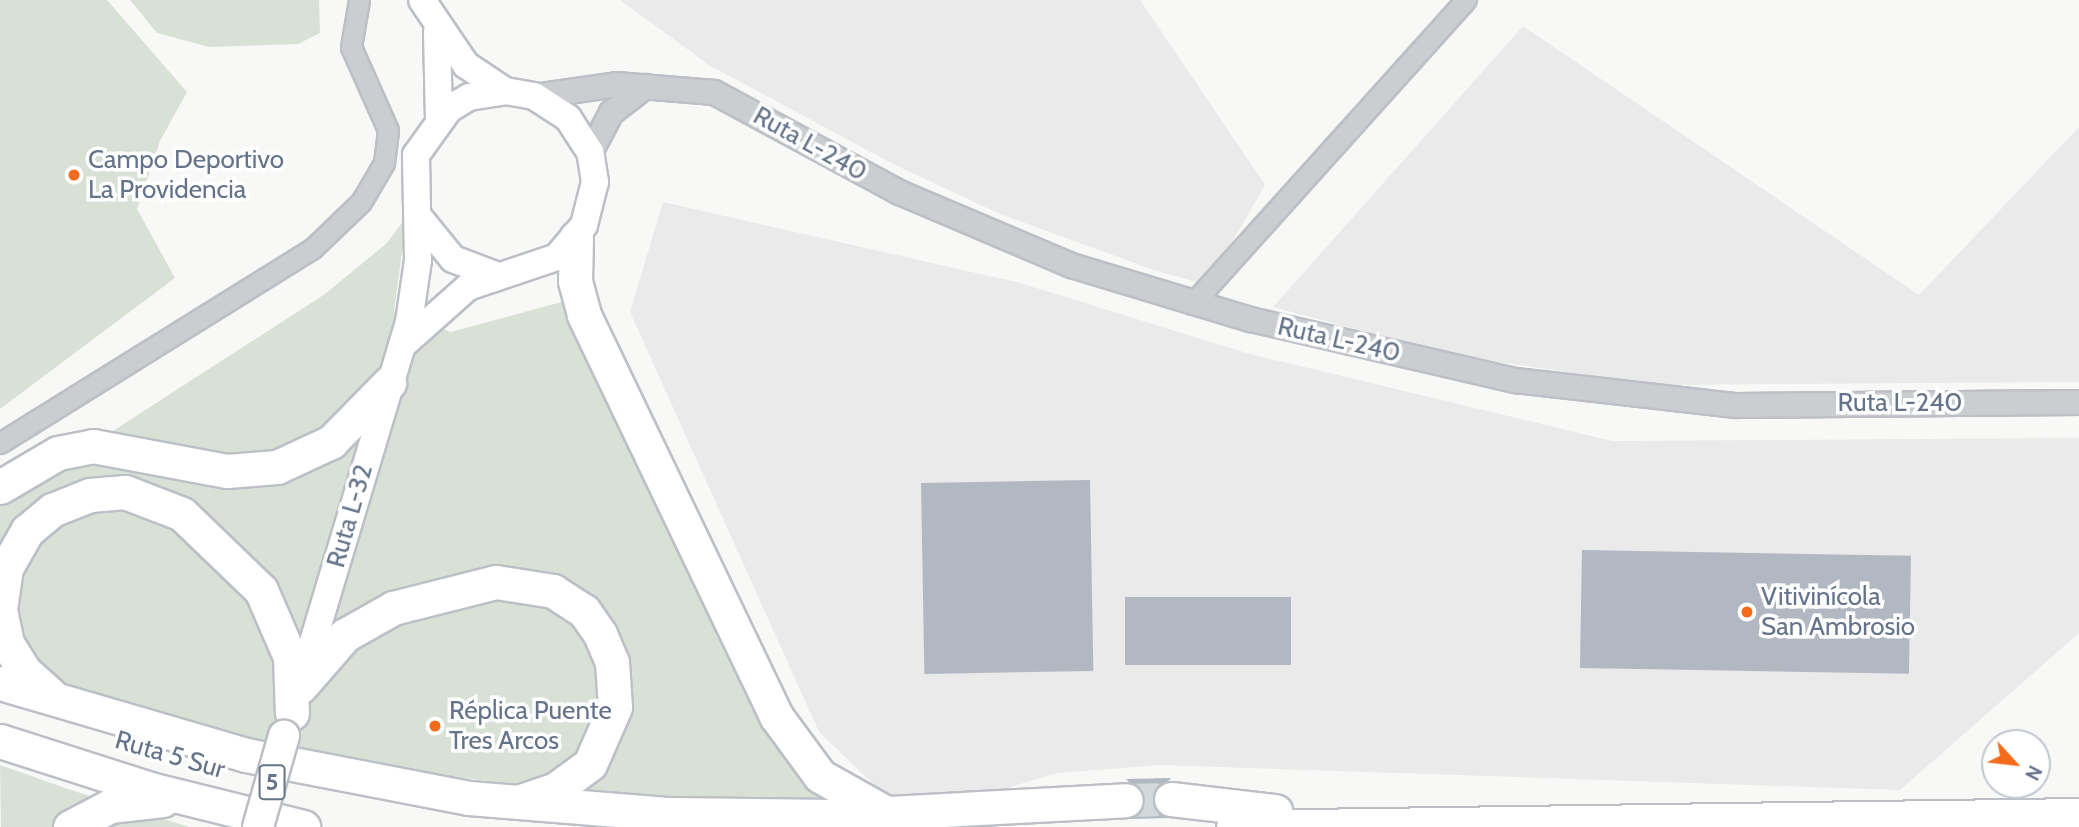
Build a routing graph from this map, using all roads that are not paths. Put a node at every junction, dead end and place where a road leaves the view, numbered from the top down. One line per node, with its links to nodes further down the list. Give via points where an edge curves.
1 (359, 0): 17 (street, via 351,47 388,130 380,174 361,202 312,250)
2 (422, 0): 4 (main road, Ruta L-32)
3 (1466, 0): 13 (street)
4 (436, 27): 6 (main road, Ruta L-32, via 466,65); 8 (main road, Ruta L-32, via 443,72)
5 (645, 86): 7 (street, Ruta L-240, via 599,85); 9 (street, via 611,113); 13 (street, Ruta L-240, via 687,86 725,96 860,173 982,230)
6 (505, 91): 7 (main road, Ruta L-32); 8 (main road, via 470,97)
7 (534, 96): 9 (main road, Ruta L-32, via 568,118)
8 (439, 117): 10 (main road, Ruta L-32, via 413,170)
9 (590, 152): 11 (main road, Ruta L-32, via 593,197)
10 (417, 214): 12 (main road, via 441,250); 14 (main road, Ruta L-32, via 416,279)
11 (576, 238): 12 (main road, Ruta L-32, via 545,264); 28 (highway, via 584,315 776,716 799,754 830,785)
12 (493, 274): 14 (main road, Ruta L-32, via 437,308)
13 (1192, 304): 16 (street, Ruta L-240, via 1515,380 1622,396 1736,405)
14 (402, 346): 15 (main road, Ruta L-32)
15 (389, 383): 18 (highway, via 331,442 277,467 227,471 93,446 58,453); 22 (main road, Ruta L-32)
16 (2079, 402)
17 (0, 443)
18 (0, 487)
19 (0, 682): 21 (highway)
20 (0, 701): 34 (highway, Ruta 5 Sur / 5, via 276,783 420,811)
21 (63, 703): 22 (highway, via 38,687 12,652 0,609 2,578 15,547 41,517 80,498 125,492 182,514 261,590 290,657); 27 (highway, via 299,768)
22 (292, 712): 27 (highway, via 345,635 393,608 496,582 533,584 561,595 590,619 609,652 613,719 583,771 556,789); 32 (main road, bridge)
23 (0, 741): 25 (highway, Ruta 5 Sur / 5)
24 (1171, 799): 30 (highway, via 1250,806)
25 (190, 800): 31 (highway, via 110,806); 33 (highway, Ruta 5 Sur / 5)
26 (1126, 800): 28 (highway)
27 (516, 803): 28 (highway, via 670,814)
28 (894, 813)
29 (2079, 815): 30 (highway)
30 (1325, 825): 35 (highway)
31 (70, 827)
32 (258, 827)
33 (303, 827)
34 (551, 827)
35 (1233, 827)

